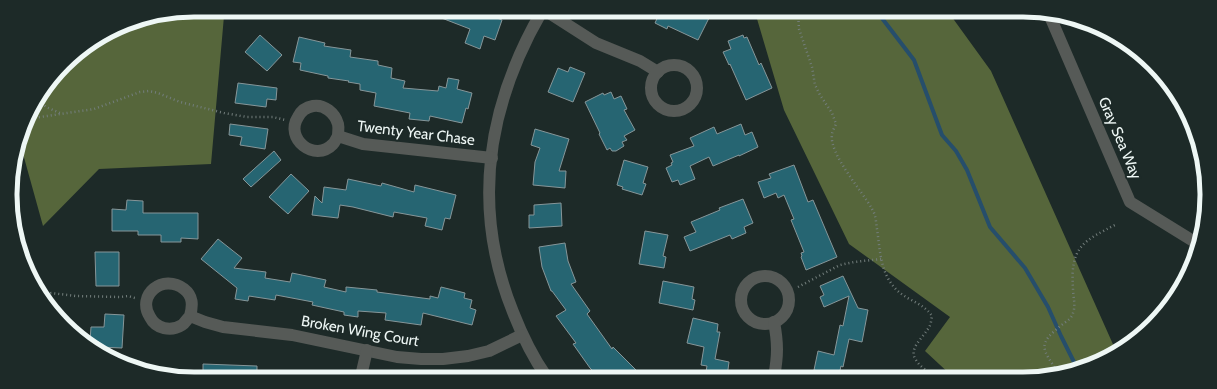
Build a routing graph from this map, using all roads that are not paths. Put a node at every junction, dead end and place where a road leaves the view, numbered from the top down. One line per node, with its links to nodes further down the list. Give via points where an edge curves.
1 (539, 17): 6 (street, via 528,36 500,108)
2 (554, 17): 4 (street, via 596,43)
3 (1051, 19): 7 (street, Gray Sea Way, via 1130,202)
4 (658, 72)
5 (338, 136): 5 (street, Twenty Year Chase, via 327,148 312,150 298,141 295,135 295,121 305,109 320,106 334,115 338,123); 6 (street, Twenty Year Chase, via 363,144)
6 (492, 158): 10 (street, via 489,196 493,240 499,272)
7 (1194, 241)
8 (190, 316): 8 (street, via 183,324 174,328 160,327 152,322 146,308 149,294 161,284 178,284 191,298); 11 (street, Broken Wing Court, via 223,327 292,335)
9 (774, 322): 14 (street, via 778,339)
10 (522, 335): 11 (street, Broken Wing Court, via 489,351 443,359 397,357); 13 (street)
11 (367, 350): 12 (street)
12 (363, 372)
13 (543, 372)
14 (775, 372)

